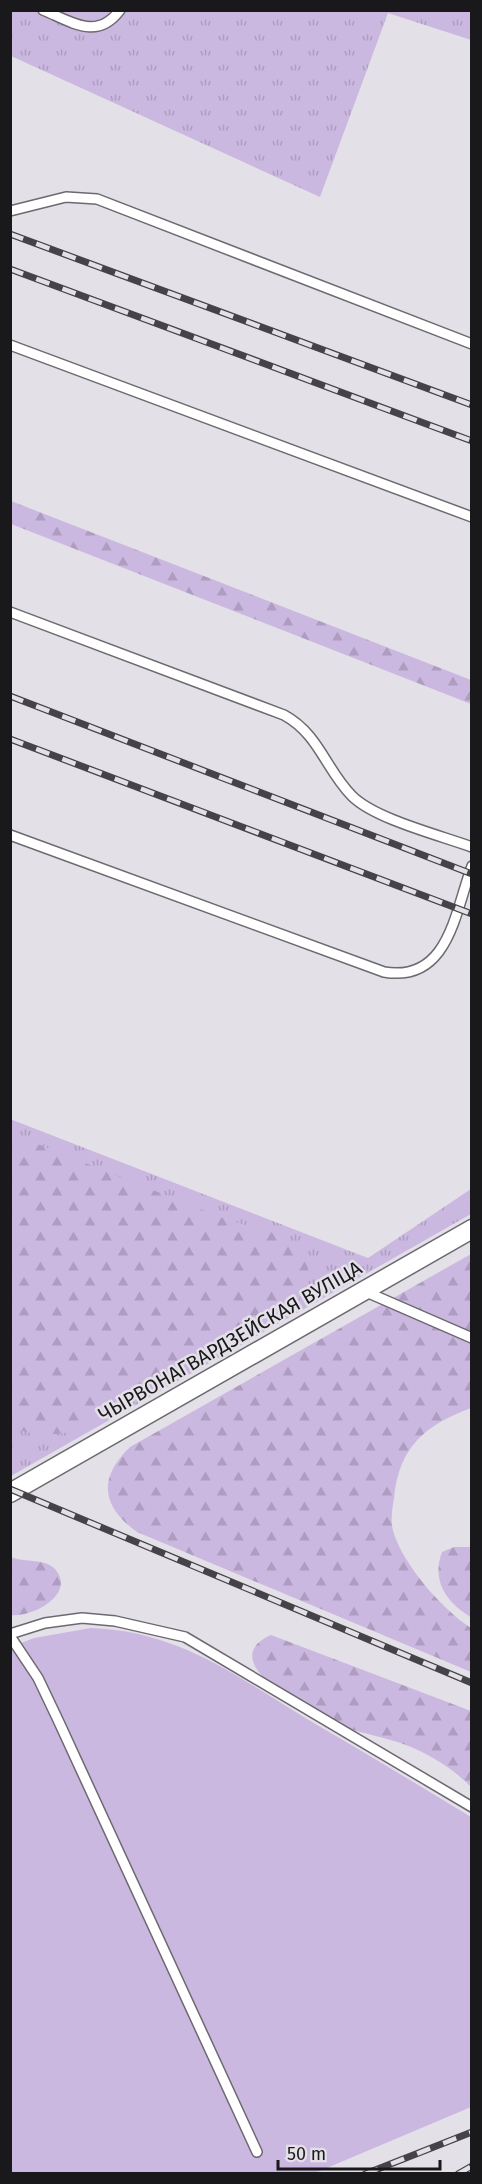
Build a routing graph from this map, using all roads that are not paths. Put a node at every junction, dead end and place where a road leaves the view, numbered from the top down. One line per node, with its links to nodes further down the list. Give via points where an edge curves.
1 (42, 10): 2 (lane, via 97,28 112,21)
2 (120, 10)
3 (10, 211): 4 (lane, via 66,197 97,199)
4 (471, 344)
5 (10, 345): 6 (lane)
6 (471, 517)
7 (10, 612): 9 (lane, via 284,715 313,738 343,786 365,807)
8 (10, 835): 10 (lane, via 396,974 422,967 442,949)
9 (471, 846)
10 (471, 866)
11 (471, 1229): 12 (street, ЧЫРВОНАГВАРДЗЕЙСКАЯ ВУЛІЦА)
12 (364, 1291): 13 (lane); 14 (street, ЧЫРВОНАГВАРДЗЕЙСКАЯ ВУЛІЦА)
13 (471, 1338)
14 (10, 1493)
15 (10, 1635): 16 (lane, via 45,1623 82,1618 125,1623 185,1638); 17 (lane, via 38,1678)
16 (471, 1807)
17 (257, 2152)

